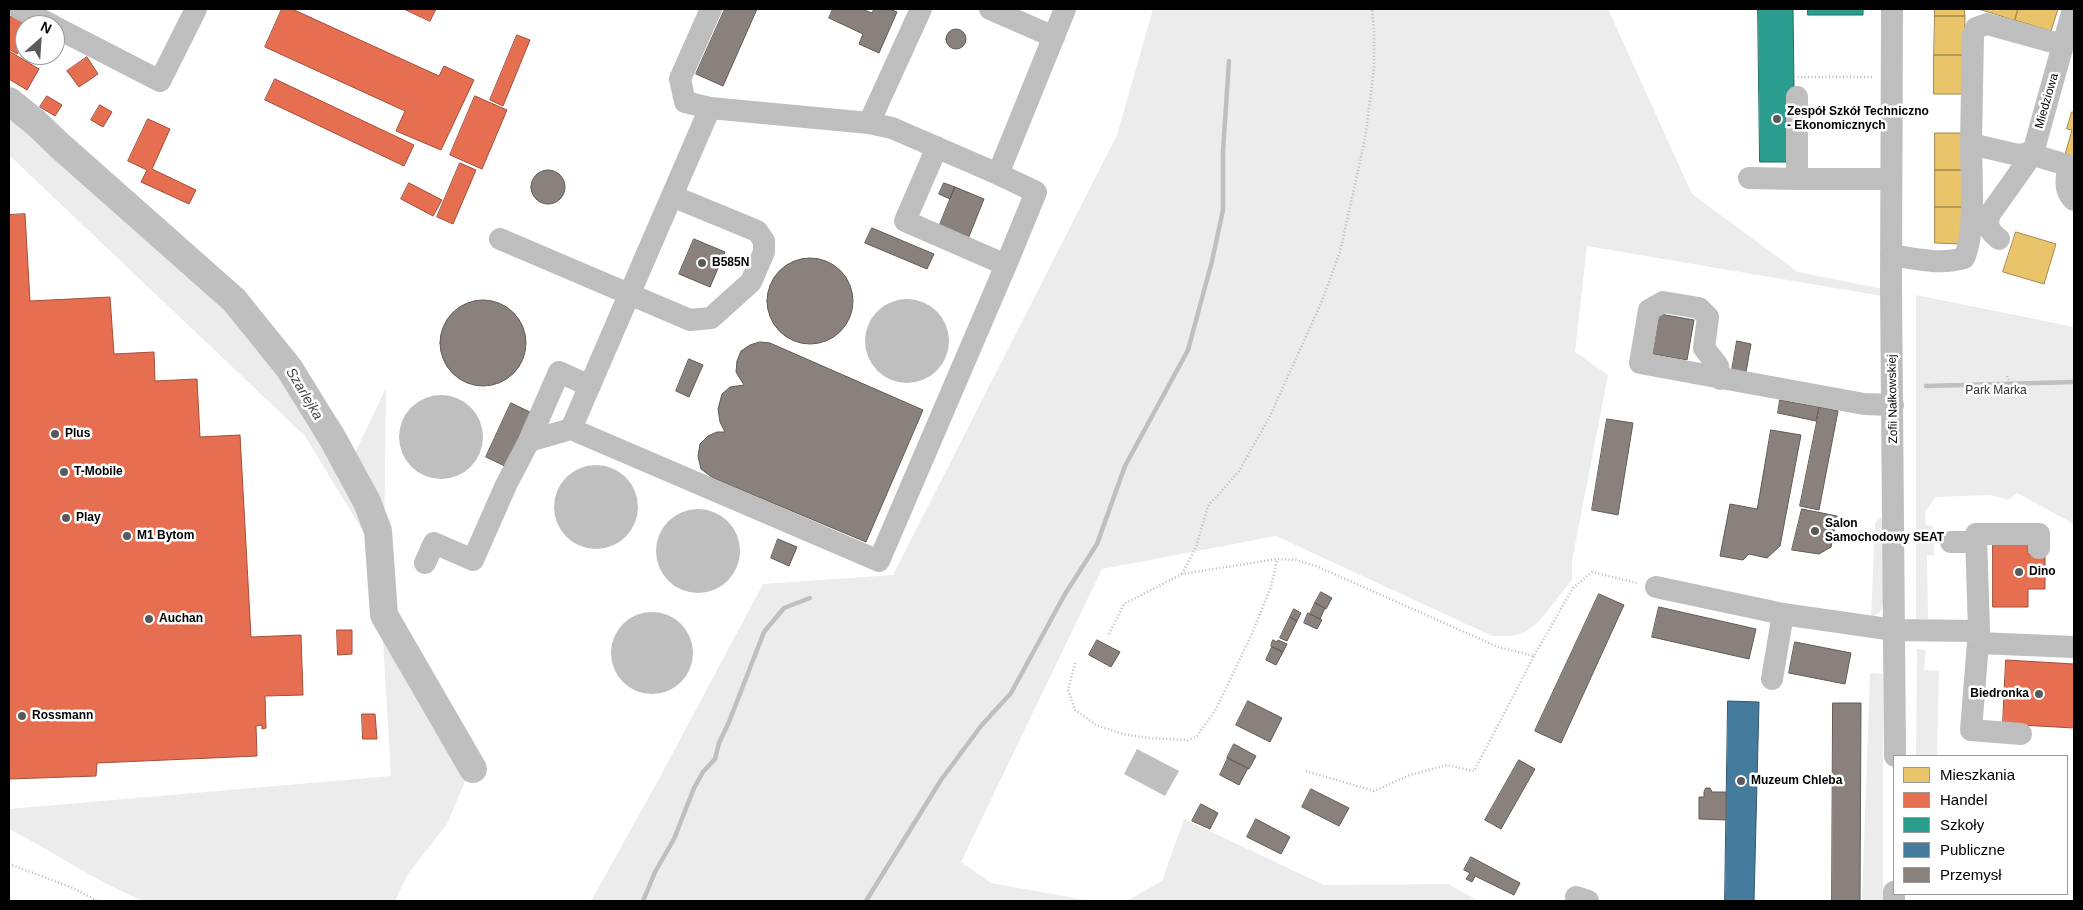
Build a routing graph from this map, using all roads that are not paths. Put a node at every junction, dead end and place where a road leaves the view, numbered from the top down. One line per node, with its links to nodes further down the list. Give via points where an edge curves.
1 (20, 9): 11 (street)
2 (196, 9): 12 (street, via 160,81)
3 (711, 9): 17 (street, via 680,79 685,102)
4 (921, 9): 18 (street)
5 (990, 9): 13 (street)
6 (1065, 9): 13 (street)
7 (1883, 9): 14 (street)
8 (1892, 9): 14 (street)
9 (1898, 9): 14 (street)
10 (2073, 9): 15 (street, Miedziowa)
11 (32, 15)
12 (65, 32)
13 (1054, 37): 23 (street)
14 (1891, 42): 26 (street, Zofii Nałkowskiej)
15 (2063, 45): 19 (street, via 1987,24 1976,28); 21 (street, Miedziowa)
16 (1796, 87): 25 (street)
17 (710, 108): 18 (street); 27 (street)
18 (869, 123): 20 (street, via 892,128)
19 (1971, 144): 21 (street, via 2018,154); 29 (street)
20 (937, 148): 23 (street); 32 (street, via 905,221)
21 (2034, 152): 22 (street); 29 (street, via 1990,214)
22 (2071, 166): 28 (street, via 2066,189)
23 (998, 174): 32 (street, via 1036,192)
24 (1749, 178): 25 (street)
25 (1797, 179): 26 (street)
26 (1891, 179): 31 (street, Zofii Nałkowskiej)
27 (672, 196): 33 (street); 33 (street, via 757,231 764,241 764,252 751,282 711,318 690,320)
28 (2074, 200)
29 (1986, 236): 31 (street, via 1968,248 1964,258 1951,262)
30 (500, 239): 33 (street)
31 (1891, 255): 36 (street, Zofii Nałkowskiej)
32 (1006, 265): 37 (street, via 879,561)
33 (631, 294): 35 (street)
34 (1720, 379): 36 (street, via 1864,404)
35 (590, 386): 37 (street); 38 (street, via 559,372)
36 (1893, 405): 45 (street, Zofii Nałkowskiej)
37 (572, 429): 38 (street)
38 (529, 441): 41 (street, via 473,560)
39 (1951, 542): 40 (street)
40 (1977, 542): 42 (street, via 1976,534 2039,534); 46 (street)
41 (433, 544)
42 (2039, 548)
43 (1656, 587): 44 (street)
44 (1782, 614): 45 (street); 48 (street)
45 (1894, 630): 46 (street); 50 (street, Zofii Nałkowskiej)
46 (1978, 637): 47 (street); 49 (street, via 1971,730)
47 (2074, 647)
48 (1772, 679)
49 (2021, 734)
50 (1894, 755)

